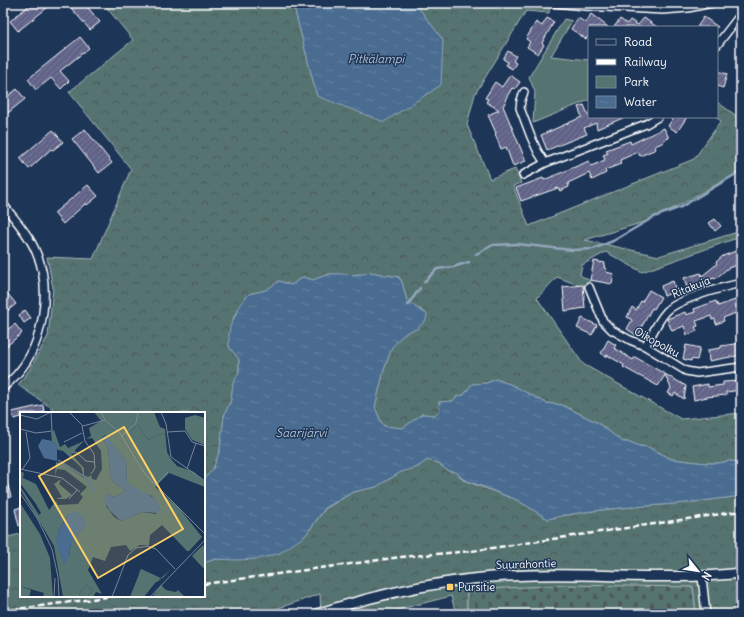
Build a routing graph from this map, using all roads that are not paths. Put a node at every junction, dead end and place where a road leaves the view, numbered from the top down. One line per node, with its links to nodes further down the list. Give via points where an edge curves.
1 (555, 3): 2 (street, via 663,10)
2 (712, 3)
3 (741, 14): 4 (street)
4 (718, 44)
5 (524, 92): 7 (street, via 520,108)
6 (656, 118): 7 (street)
7 (545, 163): 8 (street)
8 (523, 175)
9 (3, 204): 14 (street, via 36,251 42,268 44,302 38,335 29,355 19,372)
10 (741, 282): 12 (street, Ritakuja, via 674,304 657,325)
11 (589, 287): 12 (street, Oikopolku, via 603,321 612,330)
12 (645, 346): 13 (street, Oikopolku, via 686,371 697,373)
13 (741, 367)
14 (3, 388)
15 (741, 572): 16 (street, Suurahontie)
16 (702, 577): 17 (street, Suurahontie, via 534,575 459,580 420,587); 19 (street)
17 (331, 612): 18 (street, Suurahontie)
18 (317, 614)
19 (706, 614)

